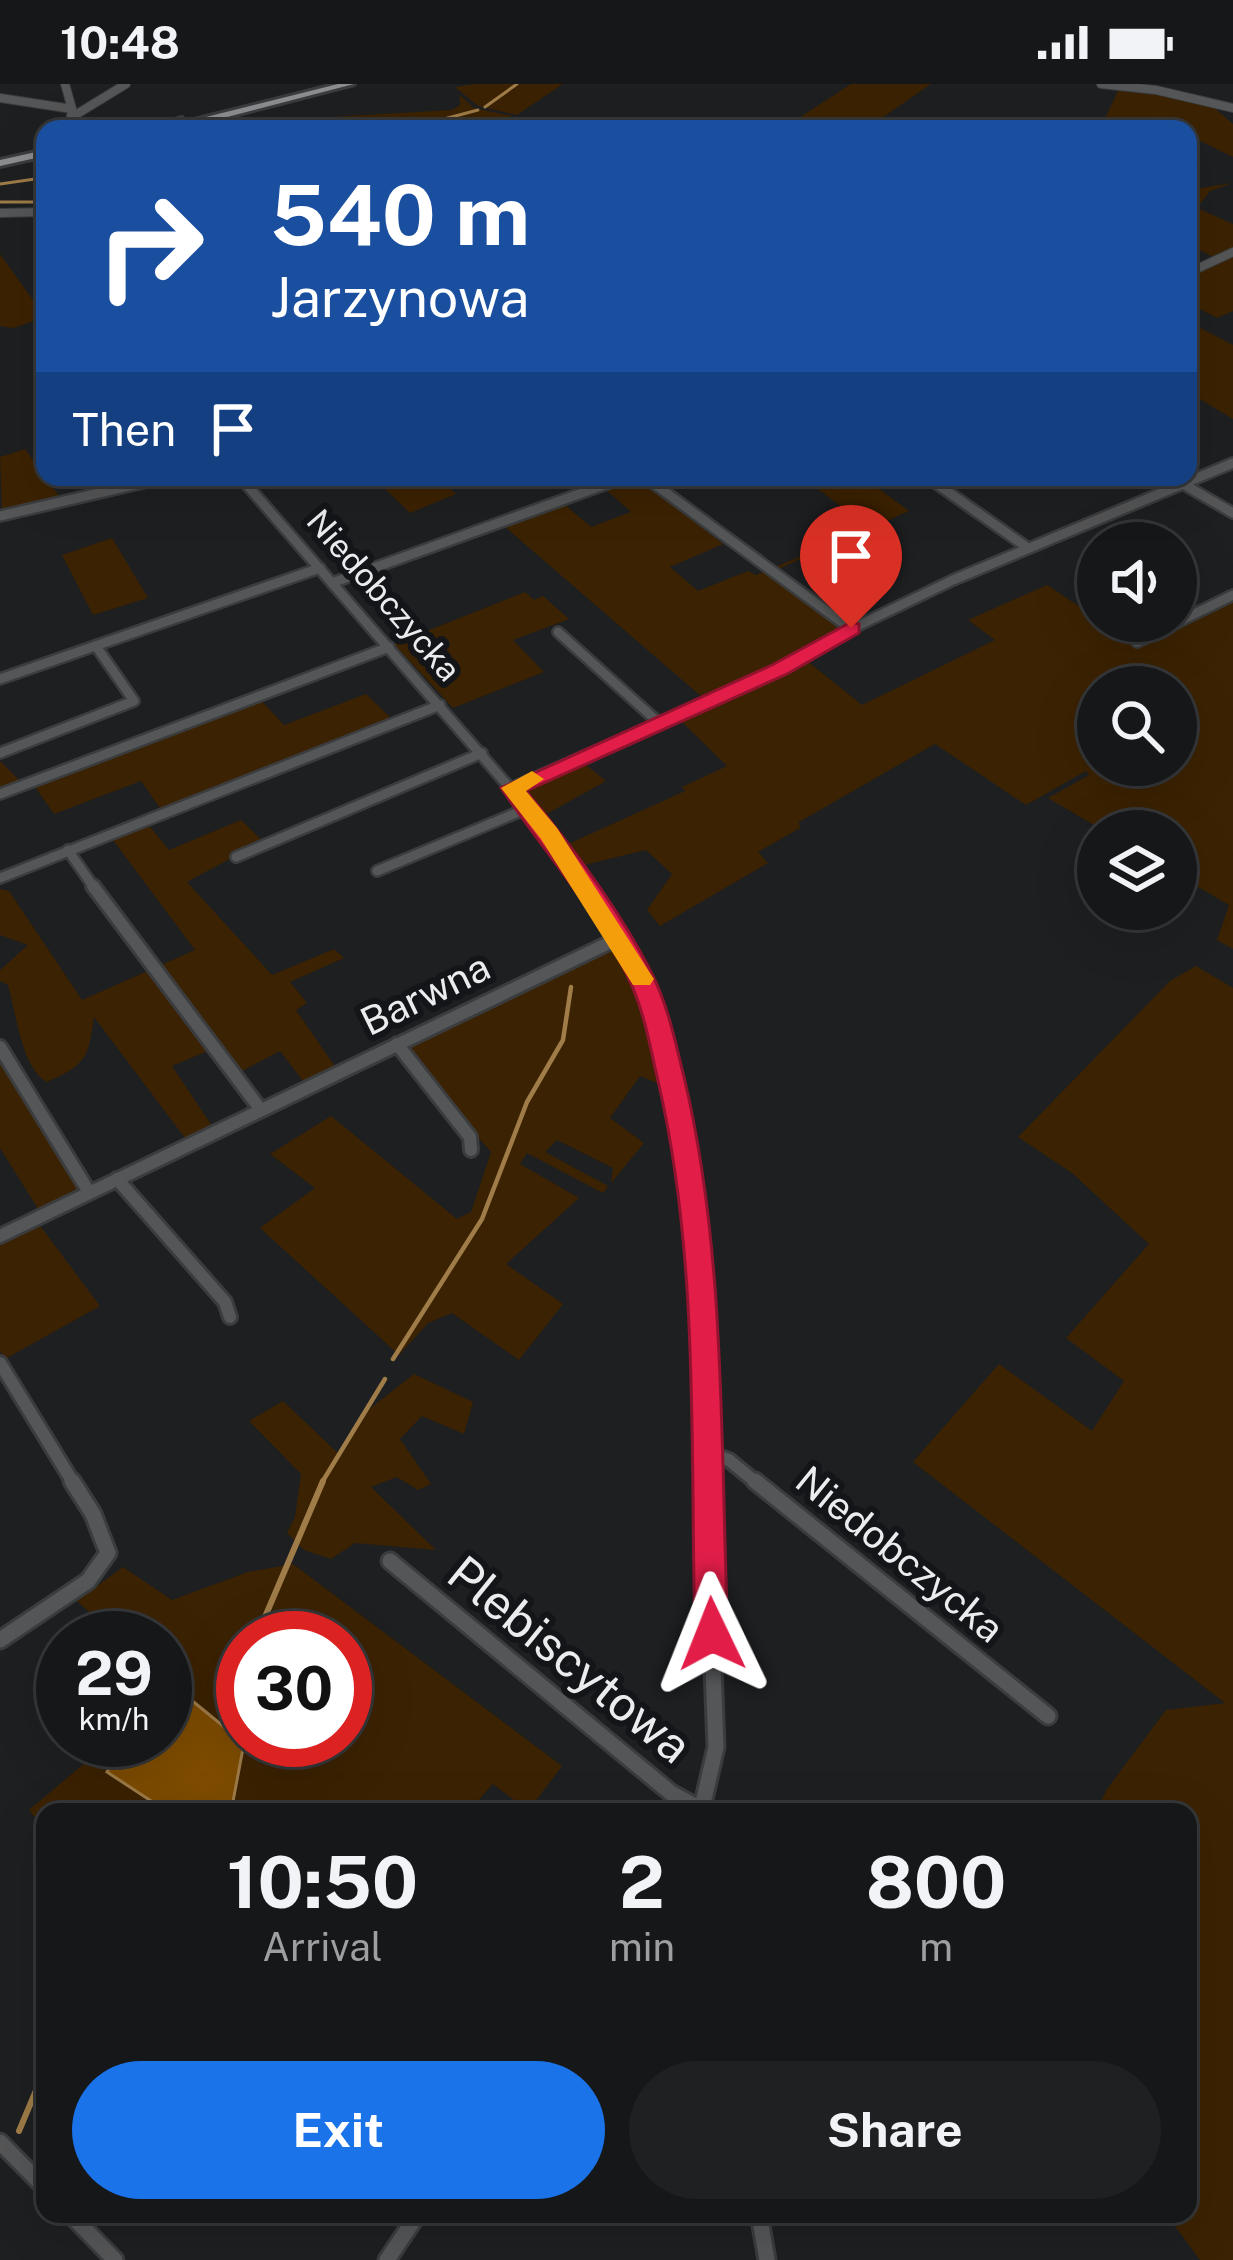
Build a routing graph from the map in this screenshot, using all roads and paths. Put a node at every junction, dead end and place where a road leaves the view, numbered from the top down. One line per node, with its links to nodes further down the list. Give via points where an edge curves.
1 (65, 84): 9 (street)
2 (126, 84): 9 (street)
3 (326, 84): 11 (main road)
4 (349, 84): 12 (main road)
5 (1101, 84): 6 (street)
6 (1115, 84): 8 (street)
7 (0, 98): 9 (street)
8 (1233, 108)
9 (72, 113): 10 (street)
10 (71, 120)
11 (183, 120)
12 (206, 120)
13 (36, 158): 14 (main road)
14 (0, 166)
15 (36, 212): 16 (street)
16 (0, 213)
17 (1233, 252): 18 (street)
18 (1197, 269)
19 (1233, 463): 20 (street)
20 (1214, 472): 21 (street); 22 (street)
21 (1197, 479)
22 (1233, 482)
23 (128, 486): 31 (street)
24 (248, 486): 33 (street, Niedobczycka)
25 (601, 486): 34 (street)
26 (658, 486): 37 (street)
27 (940, 486): 32 (street)
28 (1178, 486): 32 (street)
29 (1186, 486): 30 (street)
30 (1233, 513)
31 (0, 515)
32 (1028, 548): 37 (street)
33 (320, 568): 34 (street, Niedobczycka); 39 (street)
34 (332, 583): 40 (street, Niedobczycka)
35 (1233, 596): 36 (street)
36 (1197, 613)
37 (851, 628): 43 (street, via 780,670)
38 (557, 632): 43 (street)
39 (96, 646): 41 (street); 44 (street, via 134,701)
40 (389, 647): 42 (street, Niedobczycka); 47 (street)
41 (0, 680)
42 (440, 705): 45 (street, Niedobczycka); 49 (street)
43 (658, 722): 46 (street)
44 (0, 752)
45 (482, 753): 46 (street, Niedobczycka); 50 (street)
46 (512, 788): 48 (street, Niedobczycka)
47 (0, 794)
48 (527, 808): 51 (street); 53 (street, Niedobczycka)
49 (68, 850): 52 (street); 56 (street)
50 (236, 857)
51 (377, 871)
52 (0, 878)
53 (619, 938): 54 (street, Barwna); 63 (street, Niedobczycka, via 655,1013 682,1126 698,1249)
54 (398, 1044): 56 (street, Barwna); 57 (street, via 470,1137)
55 (0, 1047): 59 (street)
56 (261, 1110): 58 (street, Barwna)
57 (471, 1150)
58 (117, 1179): 59 (street, Barwna); 61 (street)
59 (89, 1192): 60 (street, Barwna)
60 (0, 1236)
61 (230, 1317)
62 (0, 1363): 65 (street, via 108,1544 88,1581)
63 (705, 1452): 66 (street, Niedobczycka, via 729,1460); 68 (street, Niedobczycka, via 716,1747)
64 (390, 1561): 67 (street, Plebiscytowa)
65 (0, 1640)
66 (1048, 1716)
67 (688, 1803)
68 (705, 1803)
69 (0, 2142): 70 (street)
70 (36, 2179)
71 (79, 2223): 74 (street)
72 (412, 2223): 75 (street)
73 (761, 2223): 76 (street)
74 (116, 2260)
75 (387, 2260)
76 (767, 2260)

